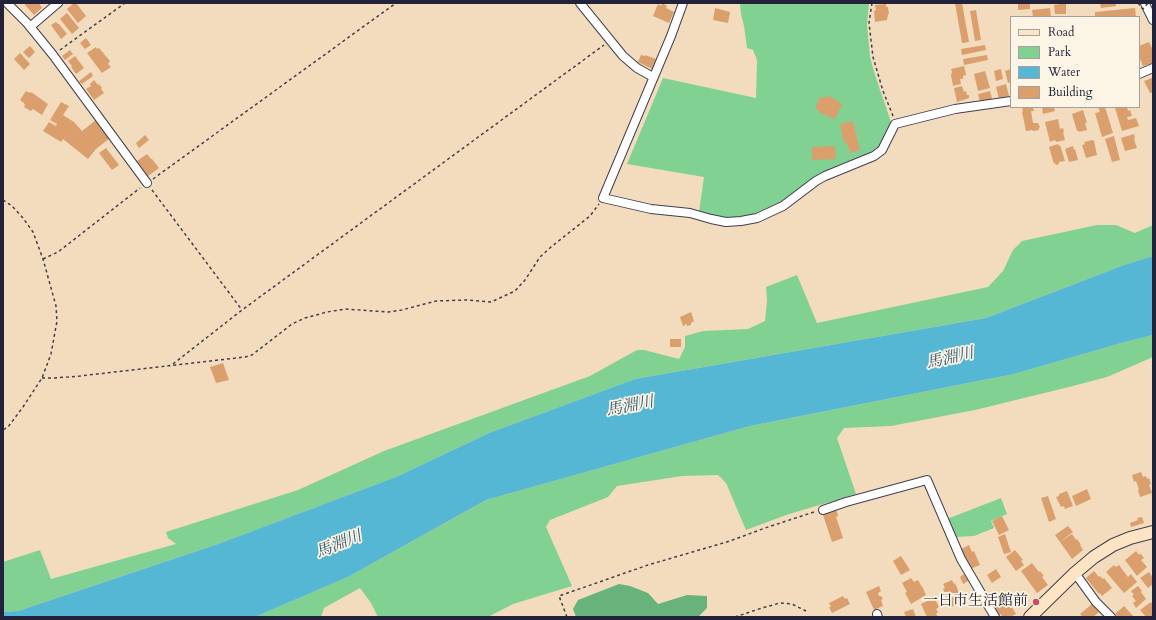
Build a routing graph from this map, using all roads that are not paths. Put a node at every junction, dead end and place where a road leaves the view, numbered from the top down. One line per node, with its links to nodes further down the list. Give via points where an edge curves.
1 (7, 3): 7 (street)
2 (58, 3): 7 (street)
3 (580, 3): 10 (street, via 623,56)
4 (683, 3): 10 (street)
5 (1146, 3): 6 (street)
6 (1153, 20)
7 (30, 27): 12 (street)
8 (1153, 68): 9 (street)
9 (1140, 74)
10 (653, 76): 11 (street, via 603,198 726,222 757,218 783,206 816,181 874,156 882,150 895,124 955,109)
11 (1010, 101)
12 (147, 183)
13 (823, 510): 16 (street, via 927,480 960,560)
14 (1153, 532): 15 (street, via 1112,546 1094,557)
15 (1075, 574): 17 (street); 18 (street)
16 (995, 617)
17 (1030, 617)
18 (1111, 617)

